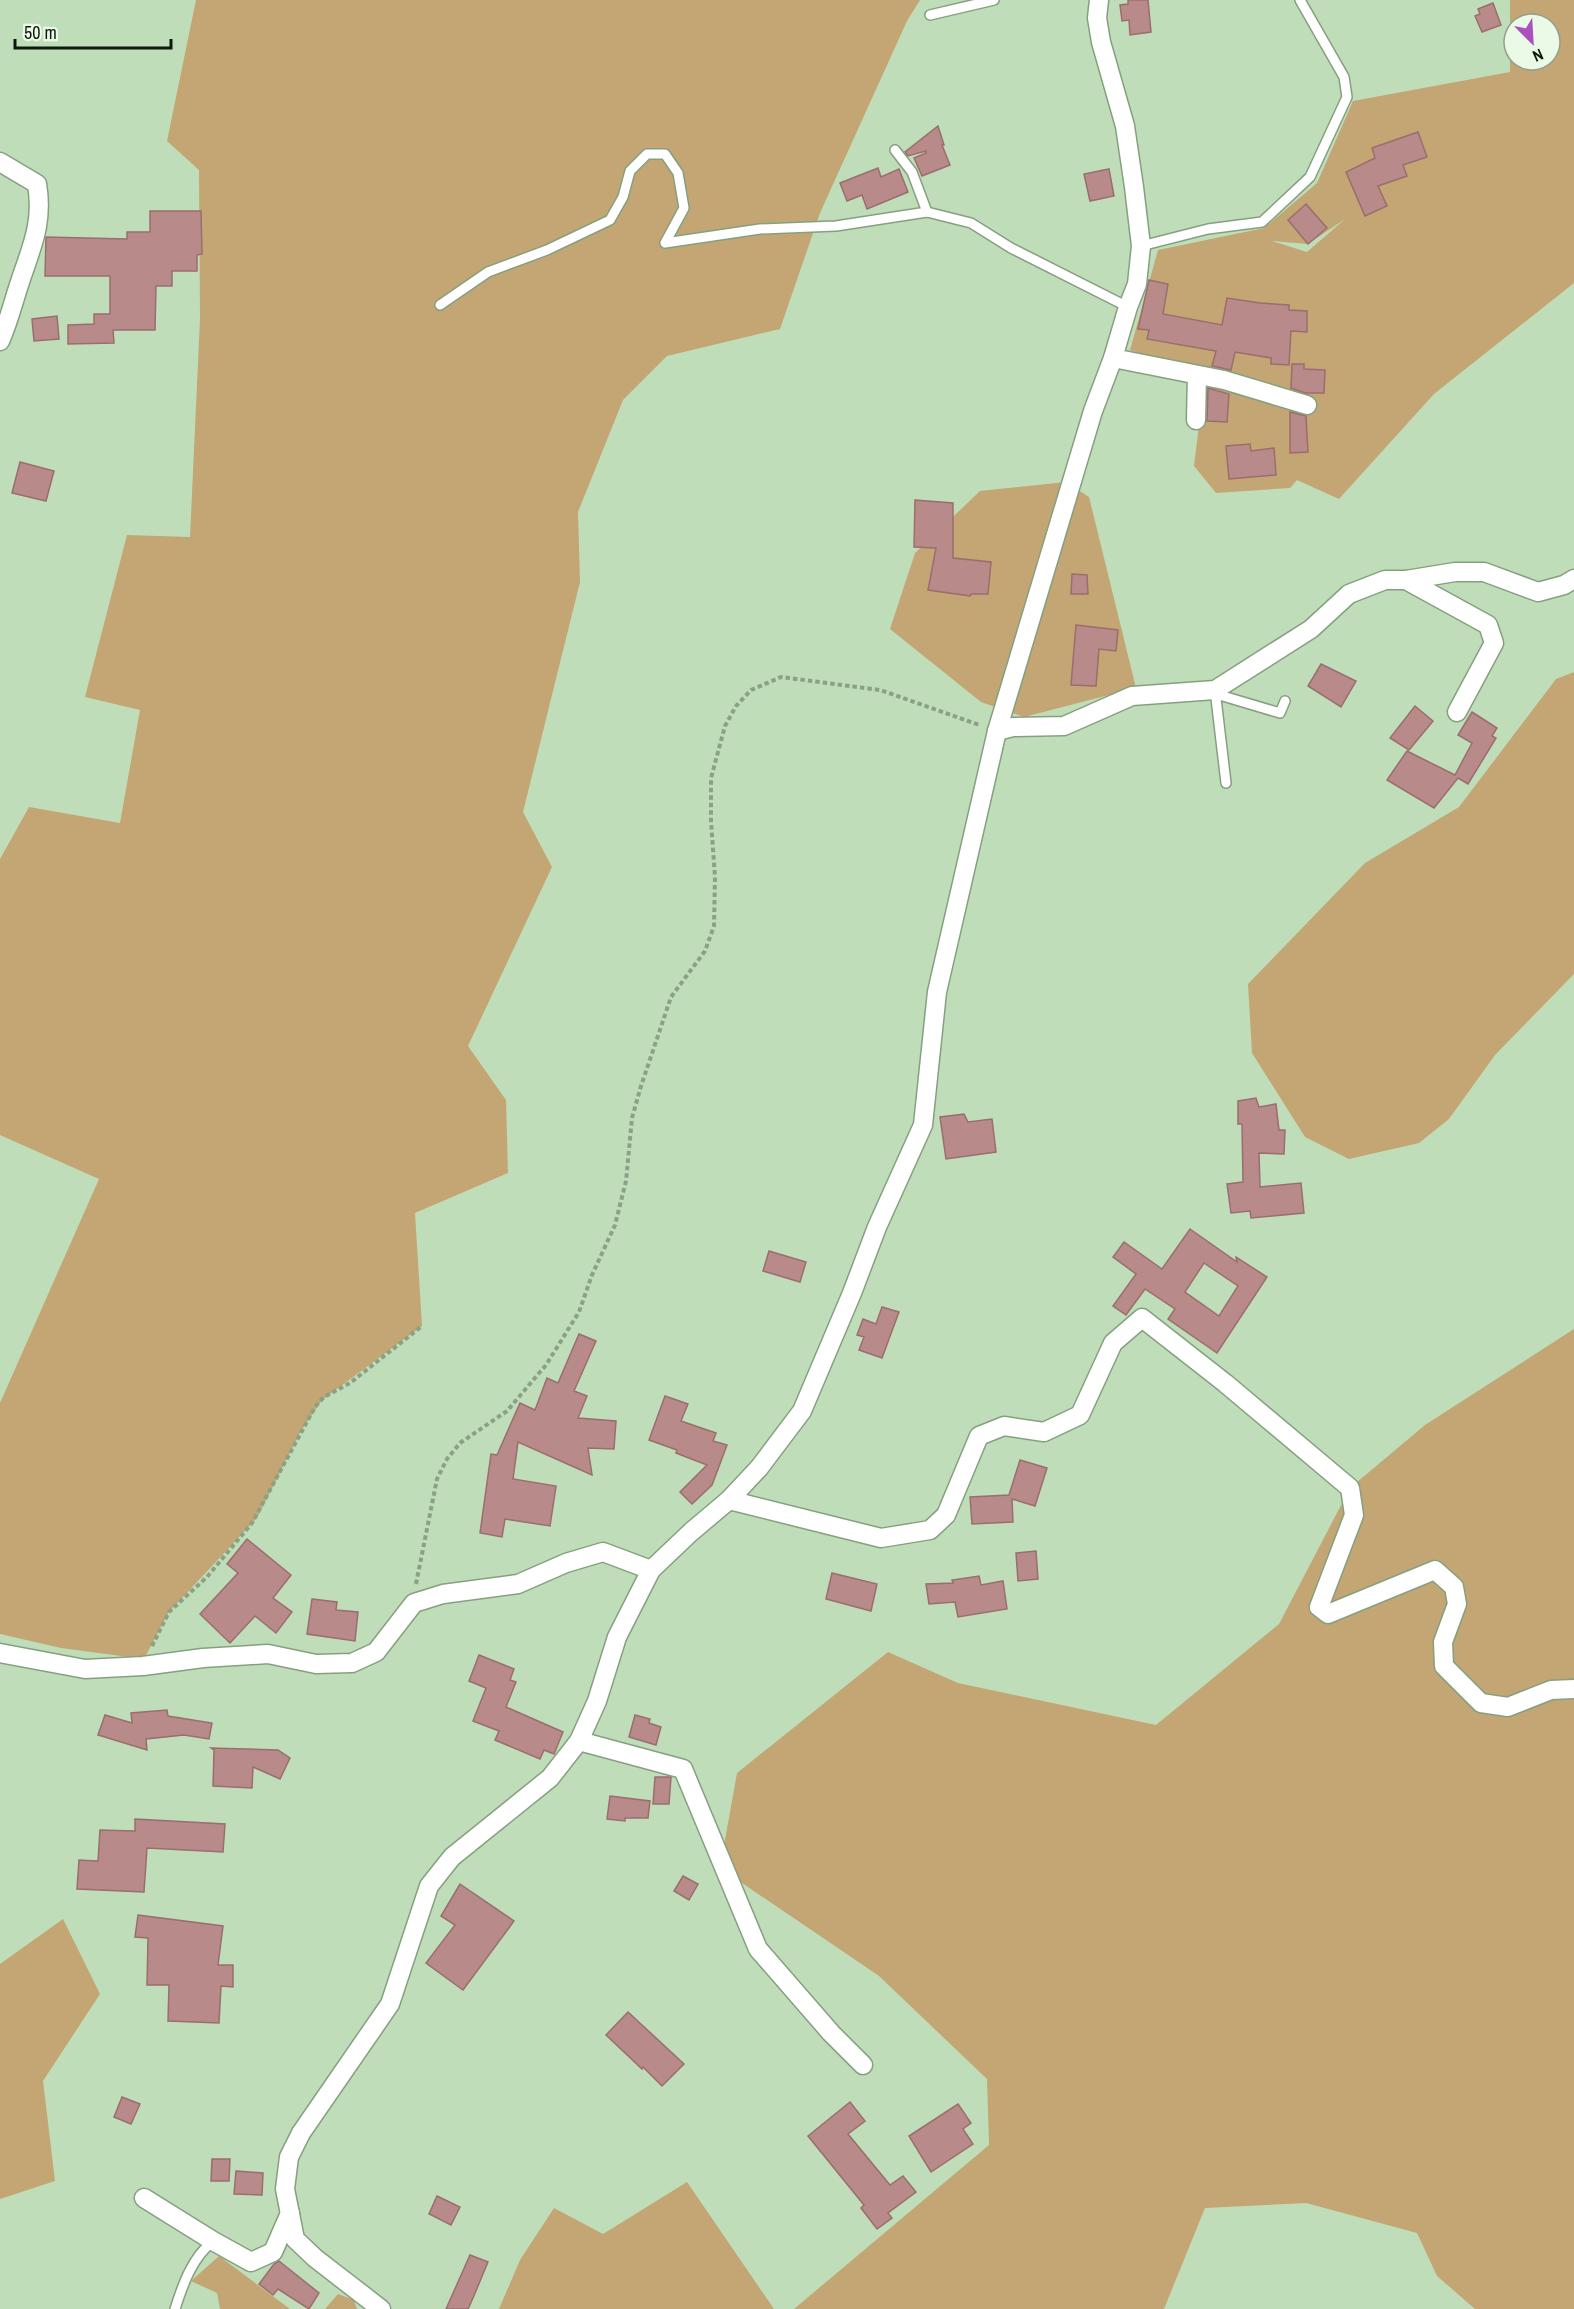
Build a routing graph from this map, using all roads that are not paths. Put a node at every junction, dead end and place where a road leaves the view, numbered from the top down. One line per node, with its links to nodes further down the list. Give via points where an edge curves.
1 (994, 0): 4 (lane)
2 (1099, 0): 8 (street, via 1097,18 1125,126)
3 (1300, 0): 8 (lane, via 1344,77 1347,97 1310,177 1262,222 1208,229)
4 (930, 15)
5 (895, 150): 7 (lane, via 912,172)
6 (0, 162): 11 (street, via 37,184 40,218 10,320)
7 (927, 212): 9 (lane, via 836,226 760,229 665,243 684,208 678,173 665,154 647,154 630,171 610,220 488,272); 10 (lane, via 970,223)
8 (1141, 246): 10 (street, via 1137,284)
9 (440, 305)
10 (1128, 307): 12 (street)
11 (0, 341)
12 (1113, 358): 13 (street); 21 (street, via 1093,411)
13 (1197, 375): 14 (street); 15 (street)
14 (1306, 405)
15 (1196, 420)
16 (1574, 579): 17 (street, via 1538,592 1484,572)
17 (1406, 580): 18 (street, via 1385,580 1349,594 1311,629); 20 (street, via 1488,625 1494,643)
18 (1215, 692): 19 (lane, via 1280,713); 21 (street, via 1132,696 1064,726 1012,727); 22 (lane)
19 (1285, 701)
20 (1457, 712)
21 (997, 732): 23 (street, via 937,992 923,1125 802,1411)
22 (1226, 783)
23 (729, 1500): 24 (street); 26 (street, via 881,1538 930,1530 946,1515 979,1436 1004,1426 1044,1432 1080,1415 1113,1343 1142,1318 1350,1488 1354,1515 1320,1607 1328,1614 1435,1570 1454,1587 1457,1604 1443,1642 1444,1666 1481,1703 1508,1707 1551,1690)
24 (651, 1570): 25 (street, via 603,1552 518,1584 443,1594 414,1603 376,1652 352,1663 316,1664 268,1654 85,1669); 27 (street, via 617,1637 597,1701)
25 (0, 1653)
26 (1574, 1689)
27 (579, 1741): 28 (street, via 683,1769 758,1949); 30 (street, via 550,1778 452,1857 429,1886 390,2004 301,2133 289,2157 285,2189)
28 (863, 2065)
29 (144, 2198): 31 (street)
30 (290, 2213): 31 (street, via 273,2252 251,2262); 33 (street, via 295,2239)
31 (213, 2241): 32 (lane, via 185,2278)
32 (175, 2309)
33 (381, 2309)

